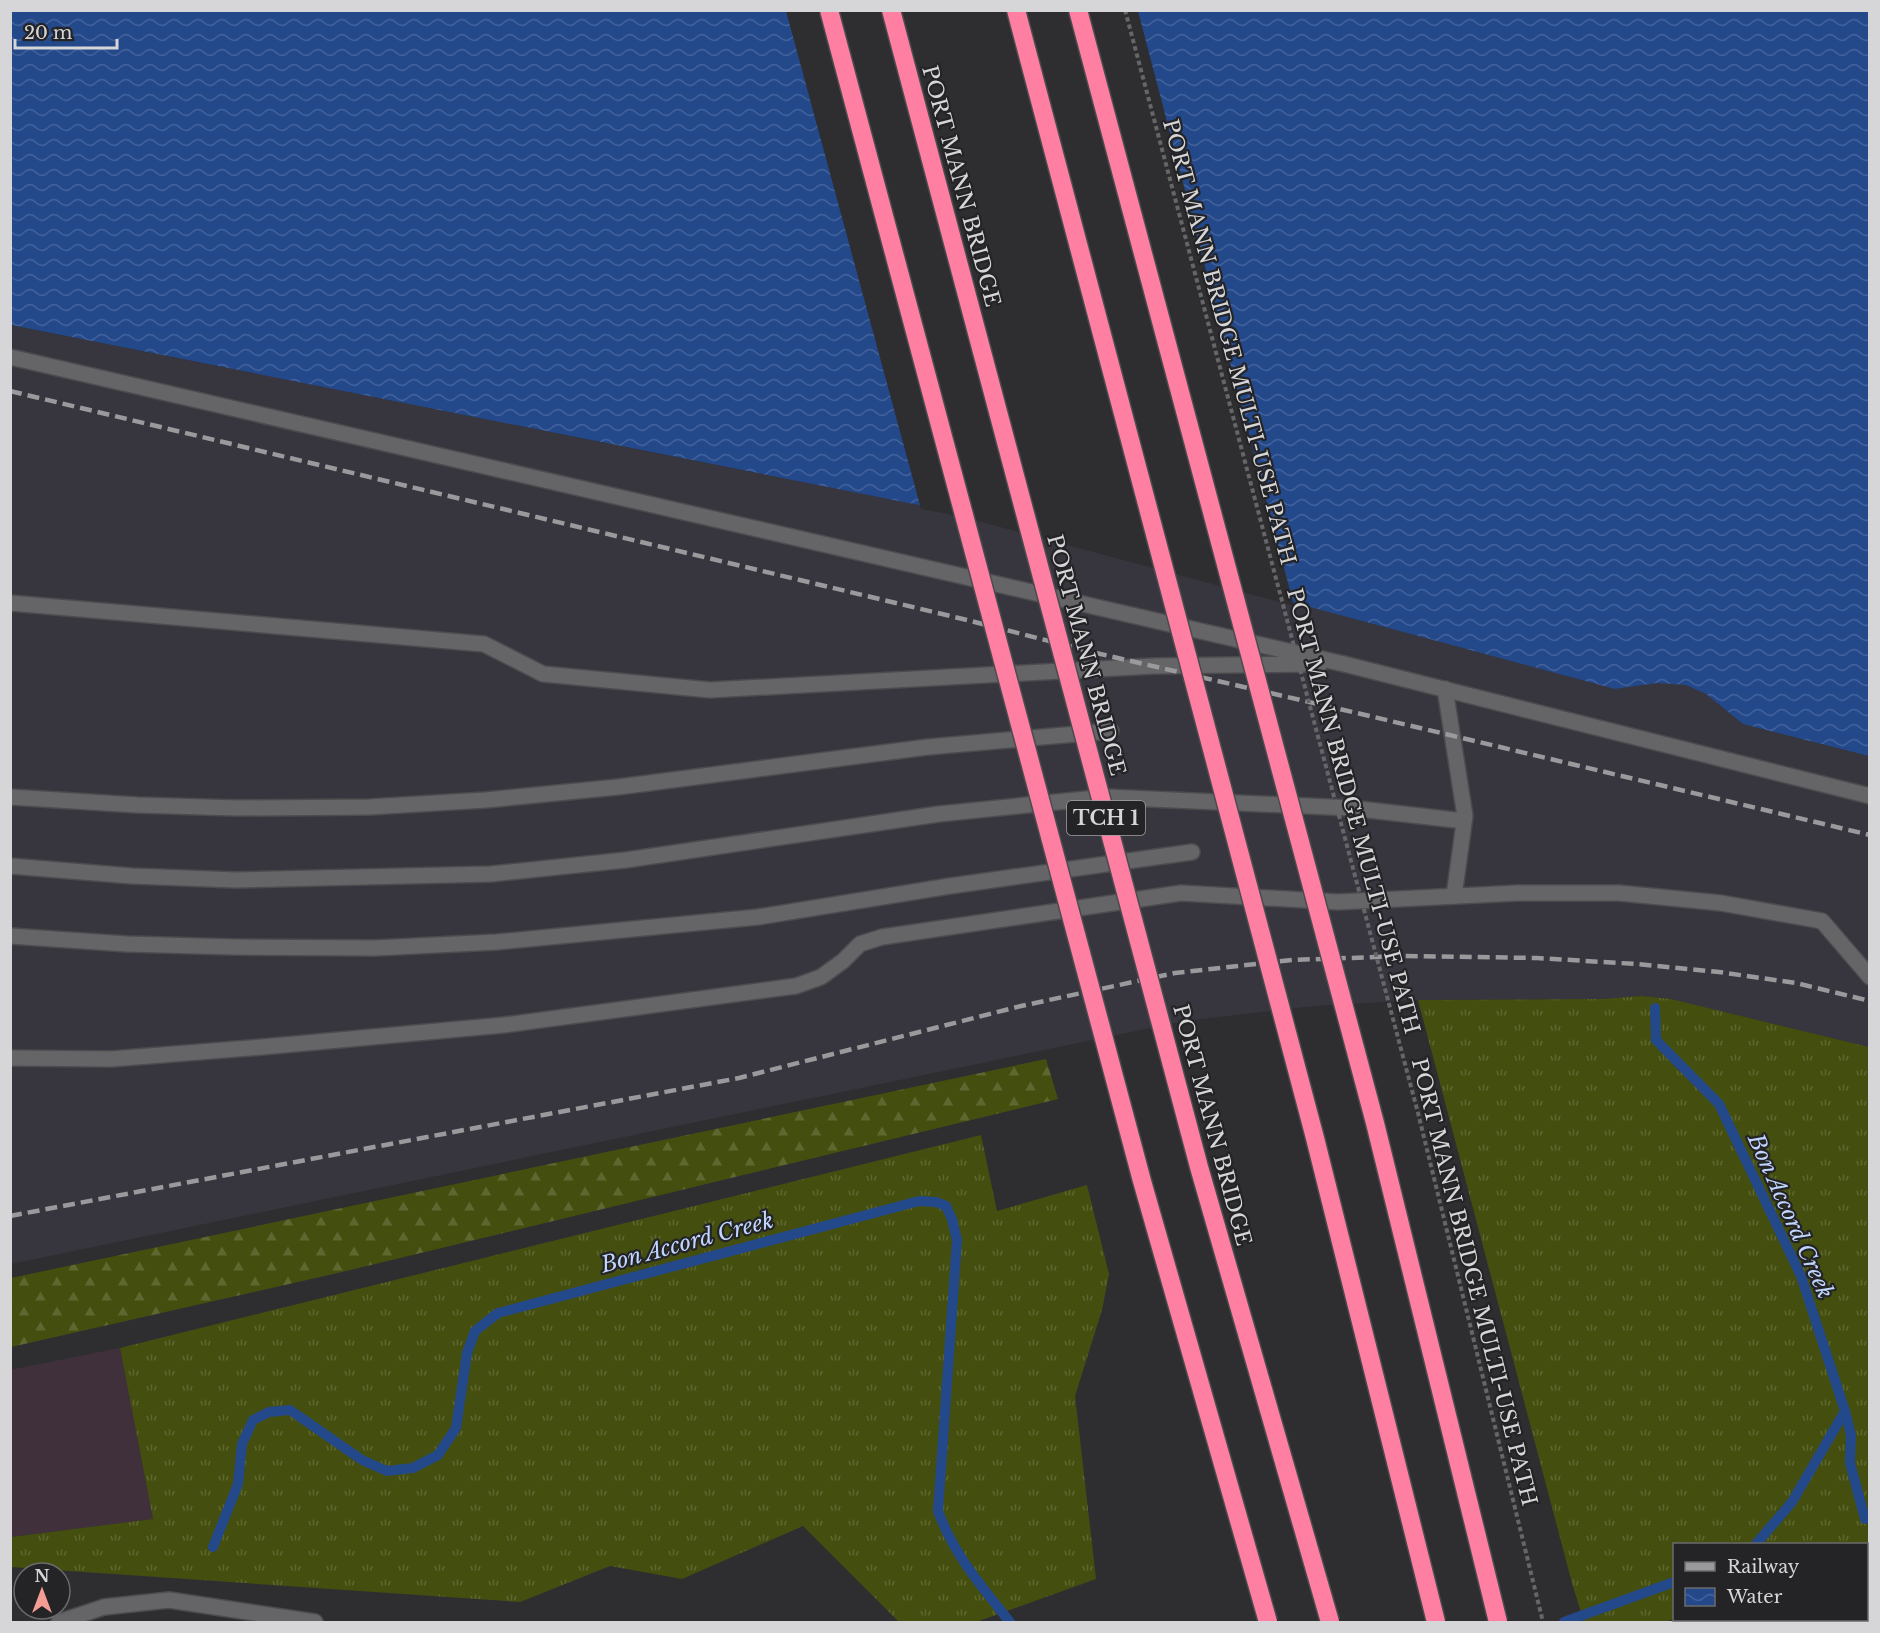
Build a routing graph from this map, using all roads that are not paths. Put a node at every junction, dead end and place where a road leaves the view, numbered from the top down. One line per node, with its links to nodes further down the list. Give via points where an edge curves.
1 (829, 10): 21 (highway, bridge, via 1142,1181)
2 (891, 10): 22 (highway, PORT MANN BRIDGE / TCH 1, bridge, via 1196,1156)
3 (1016, 10): 23 (highway, bridge, via 1315,1138)
4 (1078, 10): 24 (highway, bridge, via 1375,1123)
5 (10, 357): 7 (lane)
6 (10, 603): 7 (lane, via 484,644 543,674 710,690 1154,666)
7 (1344, 664): 8 (lane)
8 (1445, 689): 10 (lane); 12 (lane)
9 (1111, 731): 11 (lane, via 928,747 486,800 369,807 238,808)
10 (1869, 796)
11 (10, 797)
12 (1464, 821): 14 (lane, via 1350,808 1106,797 939,814 626,860 491,874 236,880); 15 (lane)
13 (1192, 852): 16 (lane, via 758,917 497,942 375,948 234,947)
14 (10, 866)
15 (1454, 896): 17 (lane, via 1619,892 1722,903 1822,921); 18 (lane, via 1338,902 1180,893 882,937 860,944 821,977 796,986 492,1026 111,1059)
16 (10, 936)
17 (1869, 977)
18 (10, 1058)
19 (59, 1623): 20 (lane, via 104,1607 169,1600)
20 (315, 1623)
21 (1268, 1623)
22 (1329, 1623)
23 (1436, 1623)
24 (1498, 1623)

